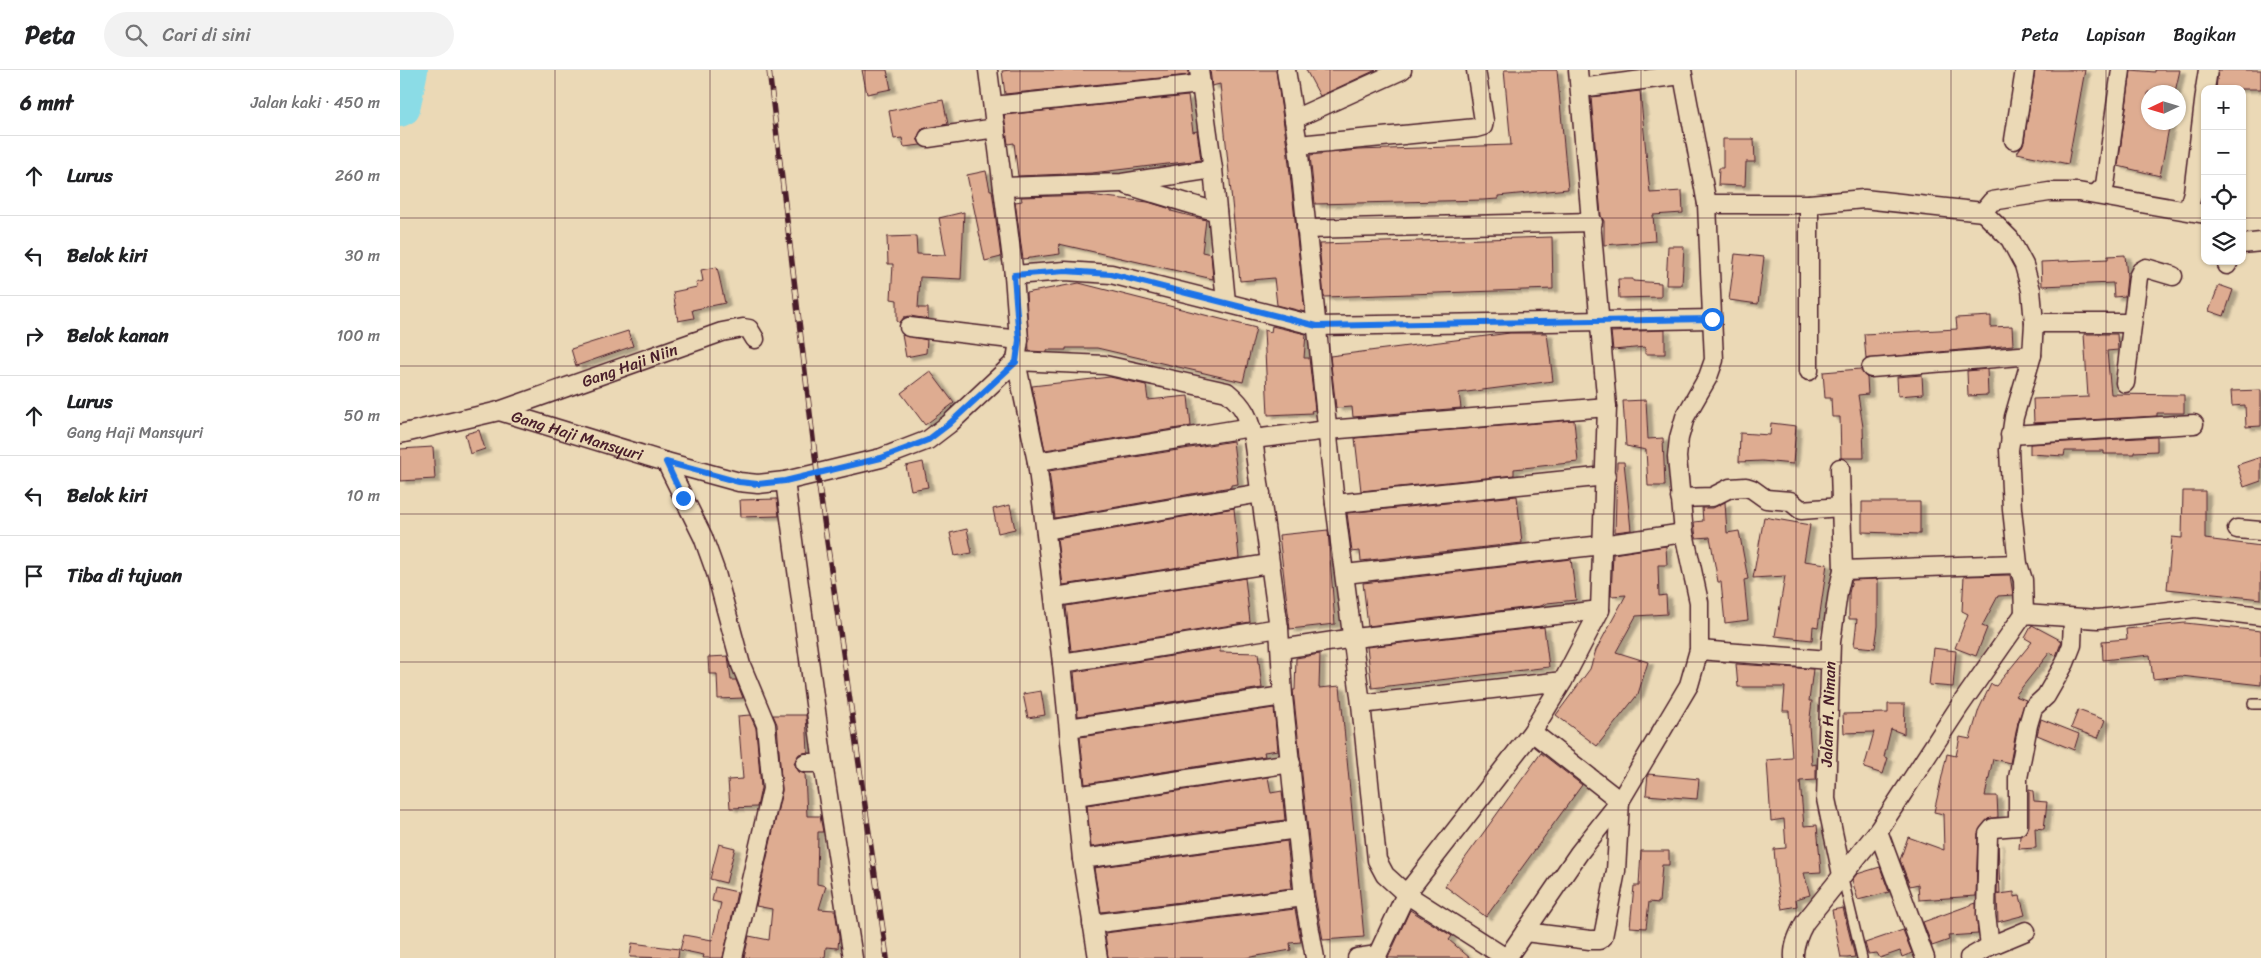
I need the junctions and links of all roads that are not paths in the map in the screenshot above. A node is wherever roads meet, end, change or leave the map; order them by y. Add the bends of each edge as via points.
1 (988, 70) edge
2 (1286, 70) edge
3 (1402, 70) edge
4 (1476, 70) edge
5 (1578, 70) edge
6 (2025, 70) edge
7 (2121, 70) edge
8 (2208, 70) edge
9 (1682, 72) edge
10 (1200, 77) edge
11 (2206, 85) edge
12 (1580, 88) junction
13 (993, 106) junction
14 (1294, 119) junction
15 (2201, 127) edge
16 (996, 128) junction
17 (928, 138) dead end
18 (2014, 140) dead end
19 (1298, 144) junction
20 (1213, 169) junction
21 (1122, 183) junction
22 (1003, 187) junction
23 (2096, 194) junction
24 (1707, 204) junction
25 (1809, 204) junction
26 (1217, 212) junction
27 (1983, 212) junction
28 (2196, 212) edge
29 (1593, 222) junction
30 (1306, 229) junction
31 (2261, 242) edge
32 (2246, 244) edge
33 (1014, 275) junction
34 (2173, 276) dead end
35 (1226, 302) junction
36 (1712, 319) junction
37 (1599, 320) junction
38 (2034, 323) junction
39 (2132, 323) junction
40 (1317, 326) junction
41 (909, 327) dead end
42 (755, 339) dead end
43 (1019, 340) junction
44 (2032, 355) junction
45 (1016, 362) junction
46 (1871, 368) dead end
47 (1809, 372) dead end
48 (2125, 383) dead end
49 (1607, 407) junction
50 (499, 411) junction
51 (2194, 424) dead end
52 (1328, 430) junction
53 (1252, 433) junction
54 (400, 434) edge
55 (2010, 435) junction
56 (666, 462) junction
57 (1037, 462) junction
58 (1840, 468) dead end
59 (1606, 476) junction
60 (785, 481) junction
61 (1261, 493) junction
62 (1680, 498) junction
63 (1335, 504) junction
64 (1841, 507) junction
65 (2237, 529) dead end
66 (1046, 530) junction
67 (2261, 531) edge
68 (1684, 534) junction
69 (1602, 545) junction
70 (1269, 564) junction
71 (2018, 564) junction
72 (1844, 570) junction
73 (1345, 574) junction
74 (1055, 597) junction
75 (1600, 610) junction
76 (2024, 614) junction
77 (2261, 616) edge
78 (2073, 619) junction
79 (1279, 628) junction
80 (1354, 638) junction
81 (1281, 649) junction
82 (1699, 650) junction
83 (1830, 660) junction
84 (1062, 663) junction
85 (1563, 681) junction
86 (1284, 696) junction
87 (1361, 704) junction
88 (1068, 728) junction
89 (1532, 732) junction
90 (823, 763) junction
91 (1290, 763) junction
92 (805, 764) dead end
93 (1076, 796) junction
94 (1620, 801) junction
95 (1297, 829) junction
96 (1878, 831) junction
97 (1082, 858) junction
98 (1842, 875) junction
99 (1406, 894) junction
100 (1304, 897) junction
101 (1092, 924) junction
102 (2026, 931) dead end
103 (1525, 932) junction
104 (1990, 946) junction
105 (1377, 956) edge
106 (733, 958) edge
107 (853, 958) edge
108 (1098, 958) edge
109 (1315, 958) edge
110 (1357, 958) edge
111 (1506, 958) edge
112 (1794, 958) edge
113 (1862, 958) edge
114 (1925, 958) edge
115 (1969, 958) edge

1 - 13 street
2 - 14 street
3 - 14 street
4 - 19 street via 1483,126
5 - 12 street
6 - 18 street
7 - 23 street via 2105,185
8 - 11 street
9 - 12 street
9 - 24 street
10 - 13 street
10 - 20 street
12 - 29 street
13 - 16 street
14 - 19 street
15 - 28 street via 2193,192
16 - 17 street
16 - 22 street
19 - 30 street
20 - 21 street
20 - 26 street
21 - 22 street
21 - 26 street
22 - 33 street
23 - 27 street via 2050,192 1992,202
23 - 28 street
24 - 25 street
24 - 36 street
25 - 27 street via 1864,199
25 - 47 street
26 - 35 street
27 - 38 street via 2010,239 2024,265 2031,290
29 - 30 street
29 - 37 street
30 - 40 street
31 - 32 street
33 - 35 street via 1065,271 1111,274
33 - 43 street
34 - 39 street via 2146,268 2141,270
35 - 40 street
36 - 37 street
36 - 62 street via 1714,360 1685,417 1679,438 1677,476
37 - 40 street
37 - 49 street
38 - 39 street
38 - 44 street
39 - 48 street
40 - 52 street
41 - 43 street
42 - 50 street, Gang Haji Niin via 749,329 722,332
43 - 45 street
44 - 46 street
44 - 55 street
45 - 53 street via 1105,365 1227,392 1241,404
45 - 57 street
45 - 60 street, Gang Haji Mansyuri via 928,440 881,458
49 - 52 street
49 - 59 street
50 - 54 street, Gang Haji Mansyuri
50 - 56 street, Gang Haji Mansyuri
51 - 55 street
52 - 53 street
52 - 63 street
53 - 57 street
53 - 61 street
55 - 71 street via 2012,509
56 - 60 street, Gang Haji Mansyuri via 739,482
56 - 106 street via 703,537 741,664 766,725 772,789
57 - 66 street
58 - 64 street, Jalan H. Niman
59 - 63 street
59 - 69 street
60 - 90 street
61 - 66 street
61 - 70 street
62 - 64 street via 1712,497 1730,488 1746,487 1766,499 1790,501 1801,510
62 - 68 street
63 - 73 street
64 - 72 street, Jalan H. Niman
65 - 67 street
66 - 74 street
68 - 69 street
68 - 82 street via 1699,602
69 - 73 street
69 - 75 street
70 - 74 street
70 - 79 street
71 - 72 street
71 - 76 street via 2023,580
72 - 83 street, Jalan H. Niman via 1834,614
73 - 80 street
74 - 84 street
75 - 80 street
75 - 85 street
76 - 78 street
76 - 96 street
77 - 78 street via 2195,608
78 - 104 street via 2072,645 2065,663 2052,686 2033,708 2028,725 2018,778 2018,826 1993,828 1988,834 1986,914
79 - 81 street
79 - 84 street
80 - 81 street
80 - 87 street
81 - 86 street
82 - 83 street
82 - 94 street via 1689,685
83 - 98 street, Jalan H. Niman via 1826,799
84 - 88 street
85 - 87 street
85 - 89 street
86 - 88 street
86 - 91 street
87 - 99 street via 1377,860 1385,875
88 - 93 street
89 - 94 street
89 - 99 street
90 - 92 street
90 - 107 street
91 - 93 street
91 - 95 street
93 - 97 street
94 - 103 street via 1579,853
94 - 103 street via 1616,871 1603,938 1590,940
95 - 97 street
95 - 100 street
96 - 98 street
96 - 114 street
97 - 101 street
98 - 112 street via 1805,922
98 - 113 lane, Jalan H. Niman
99 - 105 street
99 - 111 street
100 - 101 street
100 - 109 street
101 - 108 street
102 - 104 street
103 - 111 street
104 - 115 street
105 - 110 street

